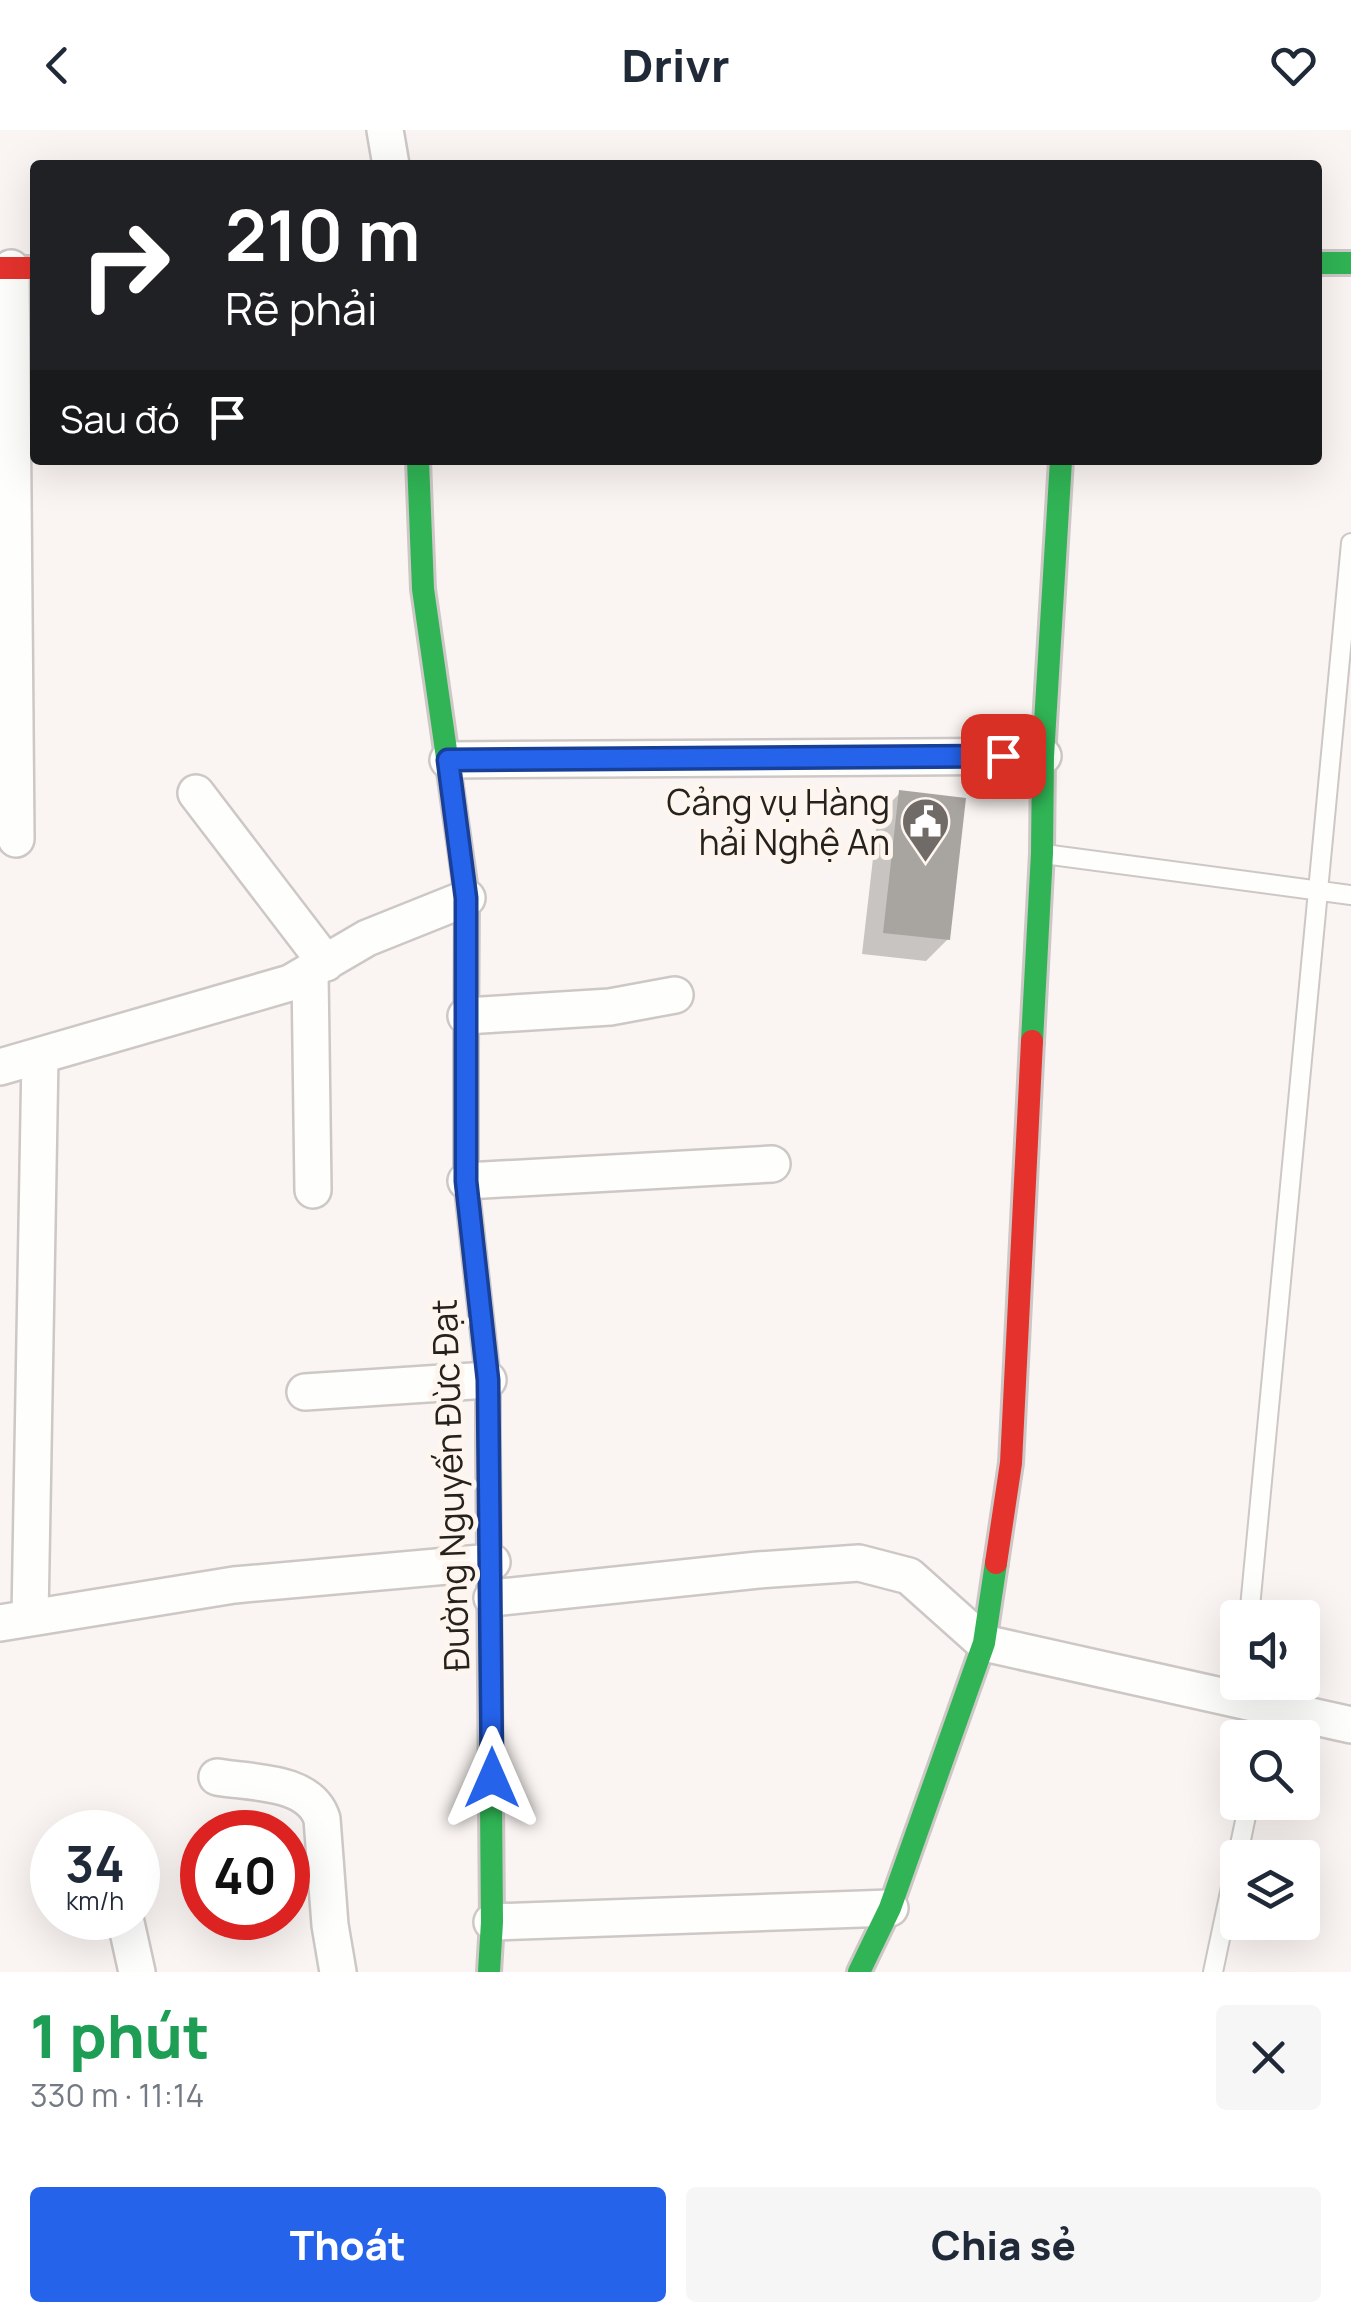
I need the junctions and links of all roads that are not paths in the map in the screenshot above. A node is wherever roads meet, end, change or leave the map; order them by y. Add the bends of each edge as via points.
1 (385, 130) edge
2 (390, 160) edge
3 (1351, 263) edge
4 (1322, 264) edge
5 (15, 268) edge
6 (418, 465) edge
7 (1061, 465) edge
8 (1351, 544) edge
9 (1043, 756) junction
10 (448, 760) junction
11 (196, 793) dead end
12 (16, 839) dead end
13 (1042, 854) junction
14 (1319, 891) junction
15 (1351, 894) edge
16 (466, 898) junction
17 (318, 968) junction
18 (675, 995) dead end
19 (466, 1016) junction
20 (40, 1057) junction
21 (0, 1068) edge
22 (772, 1164) dead end
23 (466, 1181) junction
24 (313, 1190) dead end
25 (488, 1380) junction
26 (305, 1392) dead end
27 (492, 1562) junction
28 (492, 1598) junction
29 (1251, 1600) edge
30 (15, 1620) edge
31 (984, 1643) junction
32 (1254, 1708) edge
33 (1351, 1726) edge
34 (216, 1777) dead end
35 (1245, 1820) edge
36 (890, 1908) junction
37 (492, 1922) junction
38 (130, 1940) edge
39 (137, 1972) edge
40 (338, 1972) edge
41 (489, 1972) edge
42 (859, 1972) edge
43 (1212, 1972) edge

1 - 2 street
3 - 4 street
5 - 12 street
6 - 10 street, Đường Nguyến Đừc Đạt via 424,588
7 - 9 street
8 - 14 lane
9 - 10 street
9 - 13 street
10 - 16 street, Đường Nguyến Đừc Đạt
11 - 17 street
13 - 14 lane
13 - 31 street via 1011,1463
14 - 15 lane
14 - 29 lane
16 - 17 street via 367,938
16 - 19 street, Đường Nguyến Đừc Đạt
17 - 20 street via 290,984
17 - 24 street
18 - 19 street via 610,1008
19 - 23 street, Đường Nguyến Đừc Đạt
20 - 21 street
20 - 30 street
22 - 23 street
23 - 25 street, Đường Nguyến Đừc Đạt
25 - 26 street
25 - 27 street, Đường Nguyến Đừc Đạt
27 - 28 street, Đường Nguyến Đừc Đạt
27 - 30 street via 234,1585
28 - 31 street via 859,1563 909,1576
28 - 37 street, Đường Nguyến Đừc Đạt
31 - 32 street
31 - 36 street
32 - 33 street
34 - 40 street via 292,1790 315,1804
35 - 43 lane
36 - 37 street
36 - 42 street
37 - 41 street, Đường Nguyến Đừc Đạt
38 - 39 street

